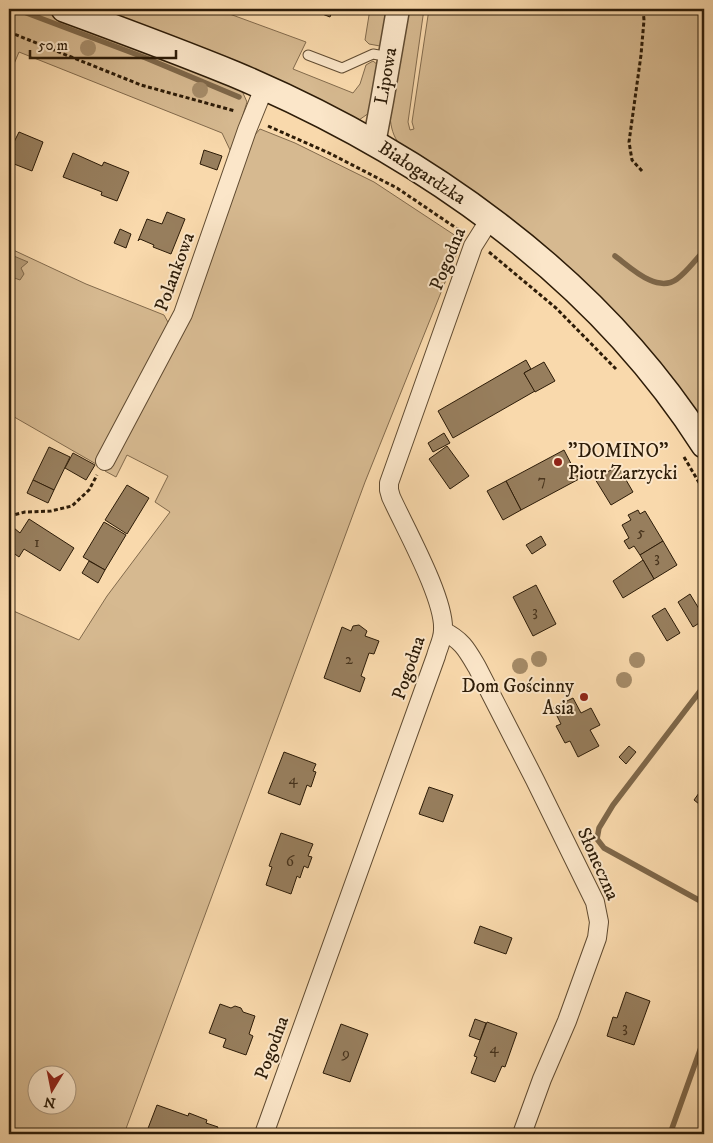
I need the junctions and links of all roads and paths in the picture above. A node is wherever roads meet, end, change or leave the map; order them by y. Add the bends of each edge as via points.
1 (64, 9) edge
2 (398, 9) edge
3 (643, 9) edge
4 (9, 32) edge
5 (308, 55) dead end
6 (390, 56) junction
7 (264, 88) junction
8 (251, 118) junction
9 (372, 142) junction
10 (642, 171) dead end
11 (490, 219) junction
12 (475, 240) junction
13 (621, 374) dead end
14 (693, 450) edge
15 (105, 461) joint
16 (704, 491) edge
17 (9, 516) edge
18 (443, 631) junction
19 (264, 1134) edge
20 (522, 1134) edge

1 - 7 main road, Białogardzka
2 - 6 street, Lipowa
3 - 10 path via 641,54 629,142 632,160
4 - 8 path via 141,85 230,109
5 - 6 lane via 342,68 373,54
6 - 9 street, Lipowa
7 - 8 street, Polankowa
7 - 9 main road, Białogardzka
8 - 12 path via 397,188
8 - 15 street, Polankowa via 184,314
9 - 11 main road, Białogardzka via 431,177
11 - 12 street, Pogodna
11 - 14 main road, Białogardzka via 559,277 630,348 661,385
12 - 13 path via 556,308
12 - 18 street, Pogodna via 389,483 389,490 442,612
14 - 16 path
15 - 17 path via 89,490 72,506
18 - 19 street, Pogodna
18 - 20 street, Słoneczna via 456,637 477,667 595,902 599,922 586,972

